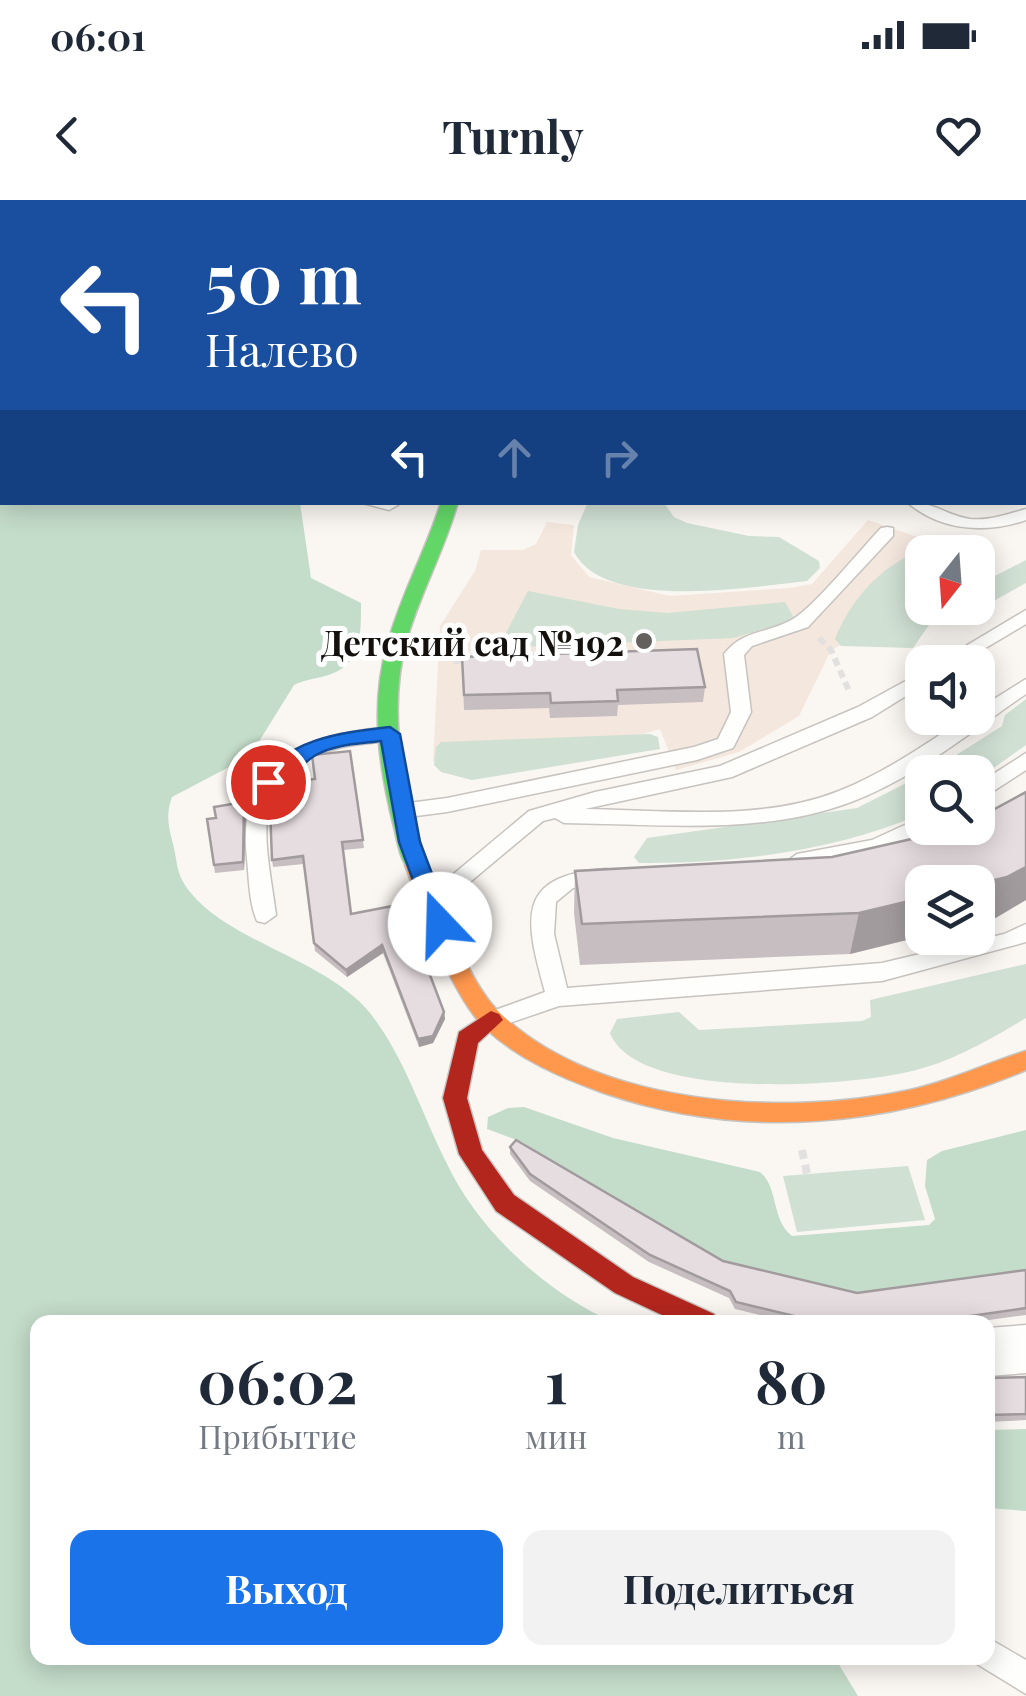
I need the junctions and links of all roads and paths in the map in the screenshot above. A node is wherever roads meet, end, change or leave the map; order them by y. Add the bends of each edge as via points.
1 (384, 505) edge
2 (449, 505) edge
3 (920, 505) edge
4 (389, 506) dead end
5 (1026, 514) edge
6 (887, 532) dead end
7 (1026, 616) edge
8 (801, 623) junction
9 (977, 645) edge
10 (472, 661) edge
11 (453, 662) dead end
12 (1026, 685) edge
13 (905, 688) edge
14 (865, 712) junction
15 (390, 734) junction
16 (1026, 760) edge
17 (995, 782) edge
18 (401, 811) junction
19 (536, 816) junction
20 (905, 832) edge
21 (770, 864) edge
22 (638, 875) edge
23 (431, 902) junction
24 (265, 915) dead end
25 (1026, 932) edge
26 (558, 997) junction
27 (491, 1020) junction
28 (1026, 1060) edge
29 (689, 1315) edge
30 (1026, 1349) edge
31 (995, 1351) edge
32 (995, 1658) edge
33 (1026, 1678) edge

1 - 4 lane
2 - 15 street via 391,666
3 - 5 lane via 973,526
6 - 8 lane
7 - 9 lane
8 - 14 path via 831,650
8 - 18 lane via 744,642 734,654 741,712 726,742
10 - 11 path
12 - 19 lane via 914,759 840,798 752,816
13 - 14 lane
14 - 19 lane via 726,772
15 - 18 street
15 - 24 lane via 330,740 268,782 256,810
16 - 17 lane
18 - 23 street
19 - 23 lane
20 - 21 lane via 877,846
22 - 26 lane via 564,882 545,901 542,917
23 - 27 street
25 - 26 lane via 882,972
26 - 27 lane
27 - 28 street via 552,1062 604,1086 703,1107 880,1106 948,1094
27 - 29 street via 467,1038 455,1098 471,1154 505,1203 624,1285
30 - 31 street
32 - 33 lane

